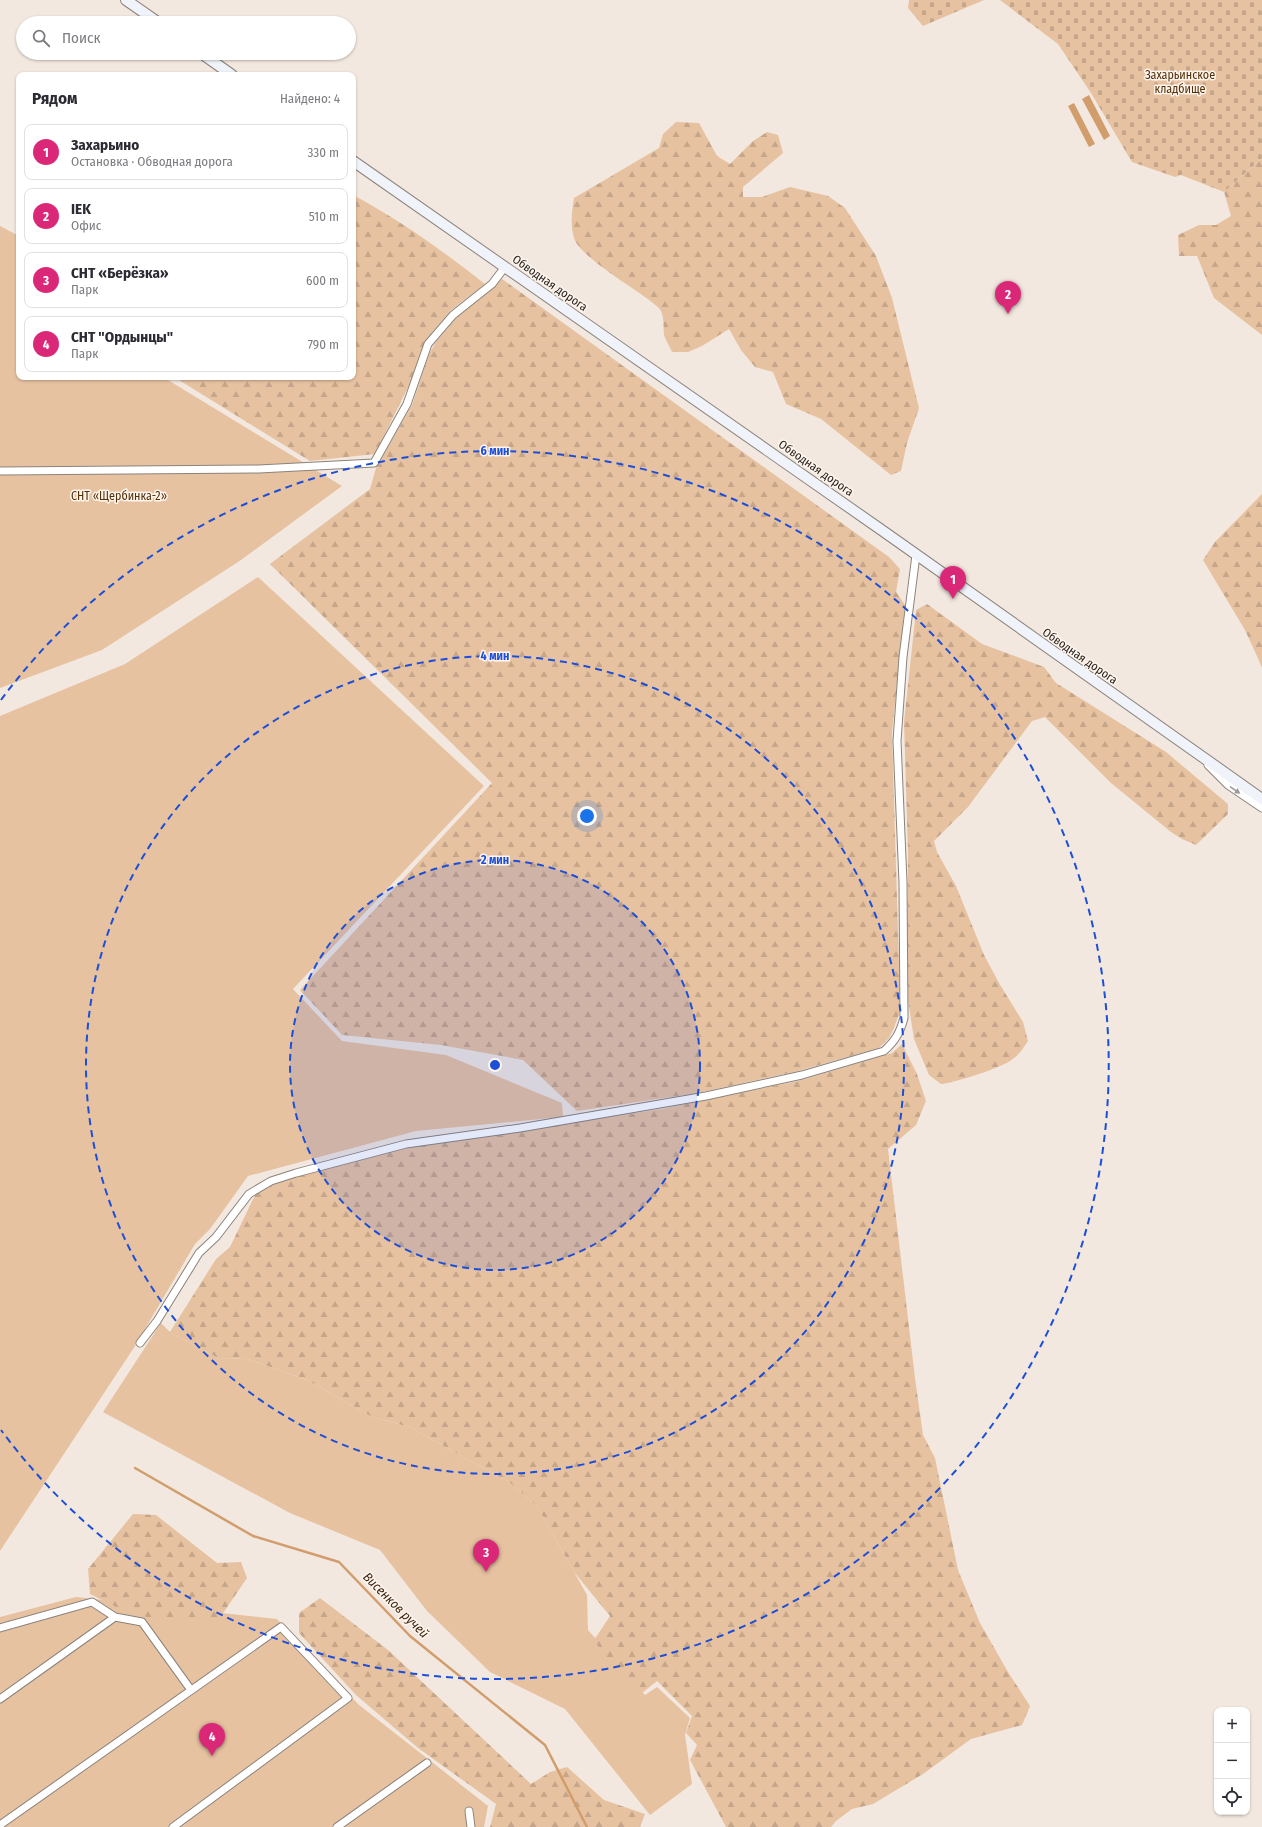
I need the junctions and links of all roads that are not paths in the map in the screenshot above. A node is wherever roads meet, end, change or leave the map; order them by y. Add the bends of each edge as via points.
1 (126, 0) edge
2 (149, 16) edge
3 (211, 60) edge
4 (228, 72) edge
5 (356, 163) edge
6 (505, 267) junction
7 (0, 470) edge
8 (916, 555) junction
9 (1196, 754) junction
10 (1262, 800) edge
11 (1262, 808) edge
12 (140, 1343) dead end
13 (115, 1617) junction
14 (0, 1628) edge
15 (191, 1690) junction
16 (0, 1699) edge
17 (427, 1763) dead end
18 (469, 1811) dead end
19 (0, 1826) edge
20 (173, 1827) edge
21 (337, 1827) edge
22 (471, 1827) edge

1 - 2 main road
3 - 4 main road
5 - 6 main road, Обводная дорога
6 - 7 street via 492,284 453,315 428,344 407,404 374,463 259,469
6 - 8 main road, Обводная дорога
8 - 9 main road, Обводная дорога
8 - 12 street via 903,657 897,741 903,882 904,1018 894,1042 884,1051 802,1075 615,1112 406,1144 271,1181 249,1194 216,1237 199,1253 157,1322
9 - 10 main road, Обводная дорога
9 -> 11 street via 1228,785
13 - 14 street via 92,1602
13 - 15 street via 142,1622
13 - 16 street
15 - 19 street
15 - 20 street via 281,1627 348,1698
17 - 21 street
18 - 22 street

